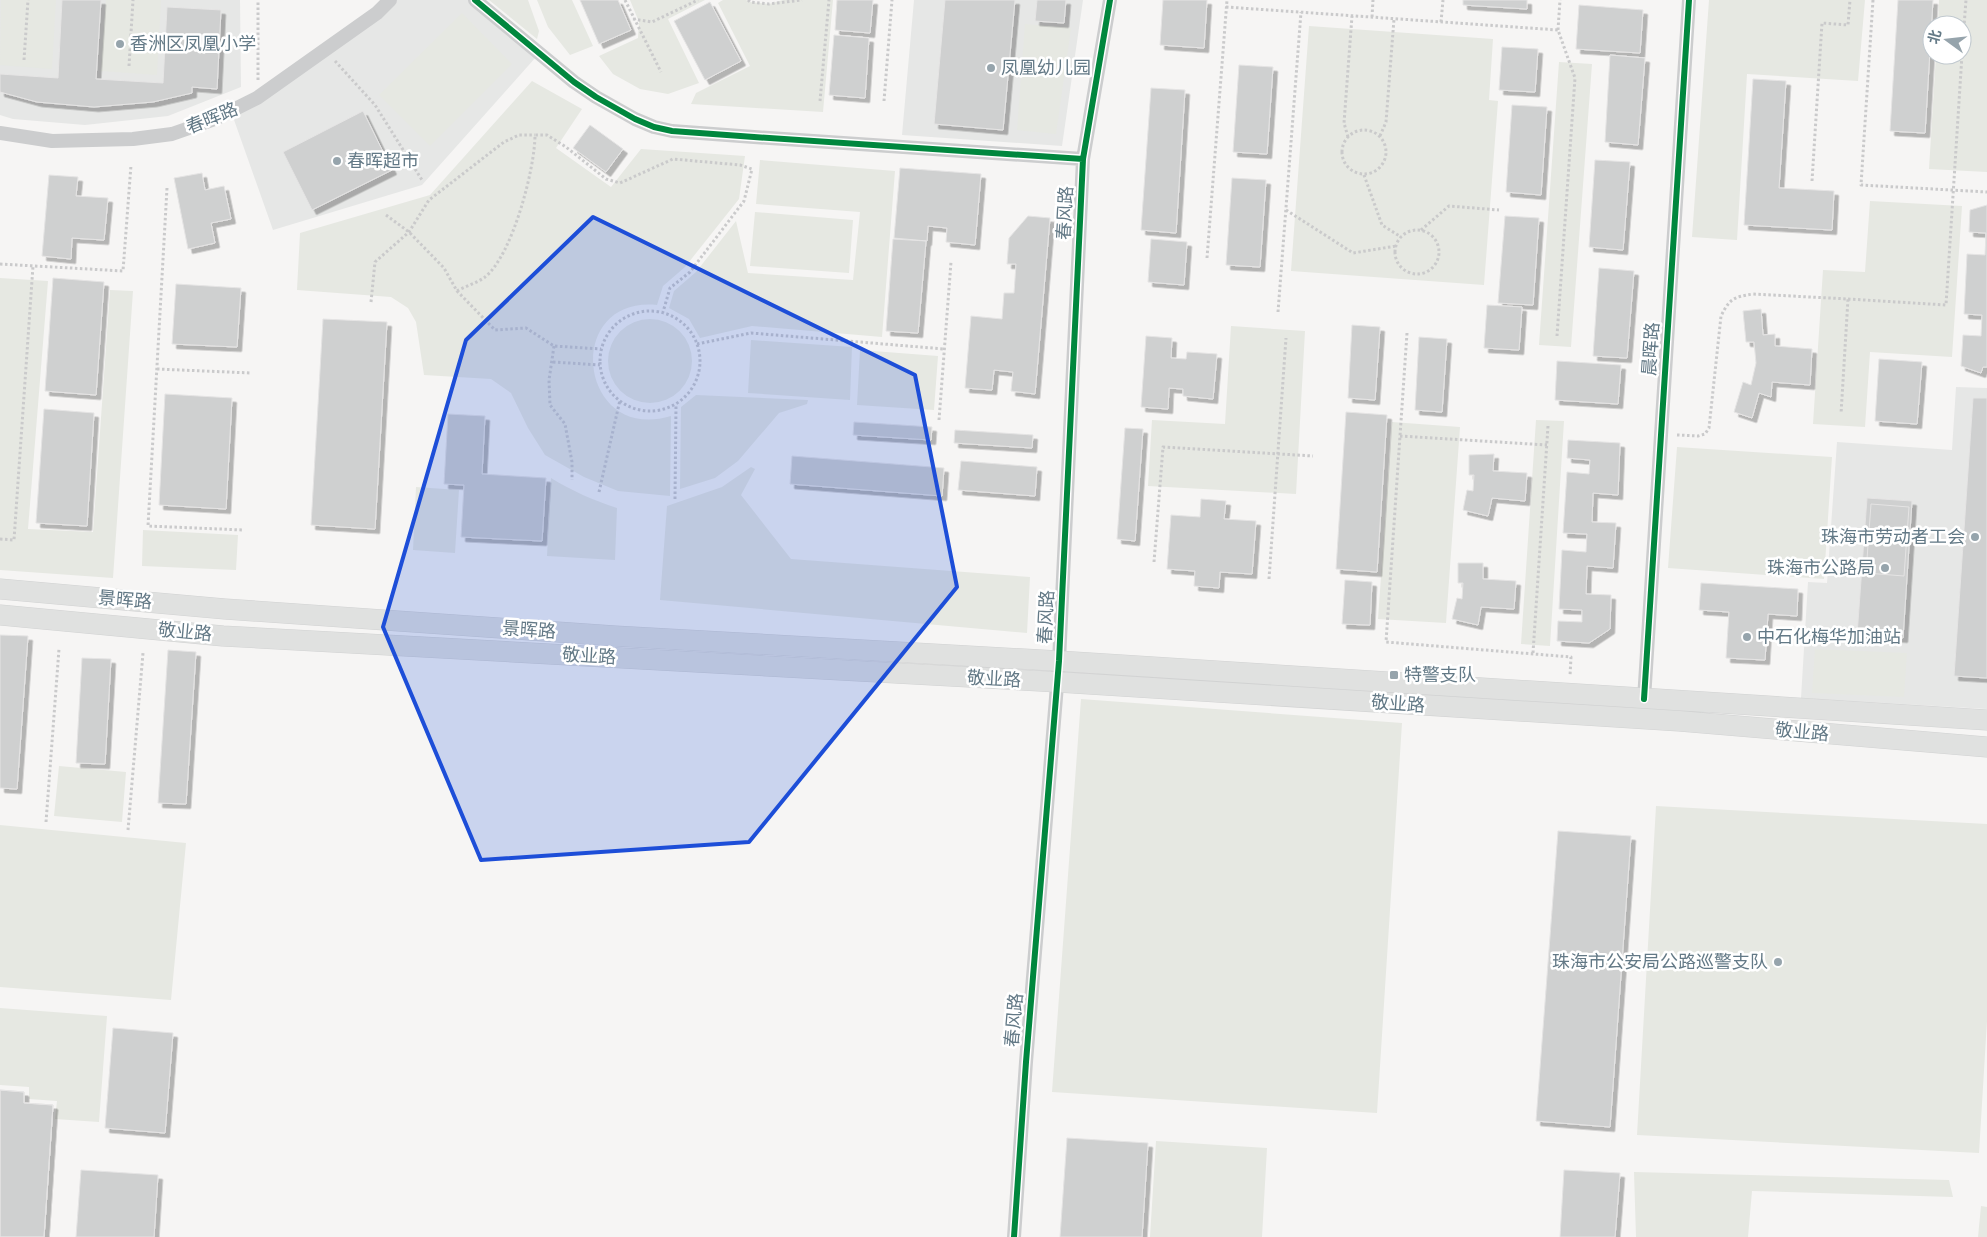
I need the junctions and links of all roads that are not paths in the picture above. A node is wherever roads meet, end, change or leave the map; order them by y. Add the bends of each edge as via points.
1 (390, 0) edge
2 (475, 0) edge
3 (1110, 0) edge
4 (1689, 0) edge
5 (0, 133) edge
6 (1083, 159) junction
7 (0, 589) edge
8 (0, 615) edge
9 (1059, 661) junction
10 (1057, 682) junction
11 (1644, 699) junction
12 (1987, 720) edge
13 (1987, 748) edge
14 (1014, 1237) edge

1 - 5 street, 春晖路 via 377,13 257,98 215,119 172,134 52,141
2 - 6 street via 596,98 654,127 754,137
3 - 6 street, 春风路
4 - 11 street, 晨晖路
6 - 9 street, 春风路
7 - 9 main road, 景晖路 via 235,610 615,636
8 - 10 main road, 敬业路 via 223,636
9 - 10 street, 春风路
9 - 11 main road, 敬业路
10 - 13 main road, 敬业路 via 1679,722
10 - 14 street, 春风路
11 - 12 main road, 敬业路

